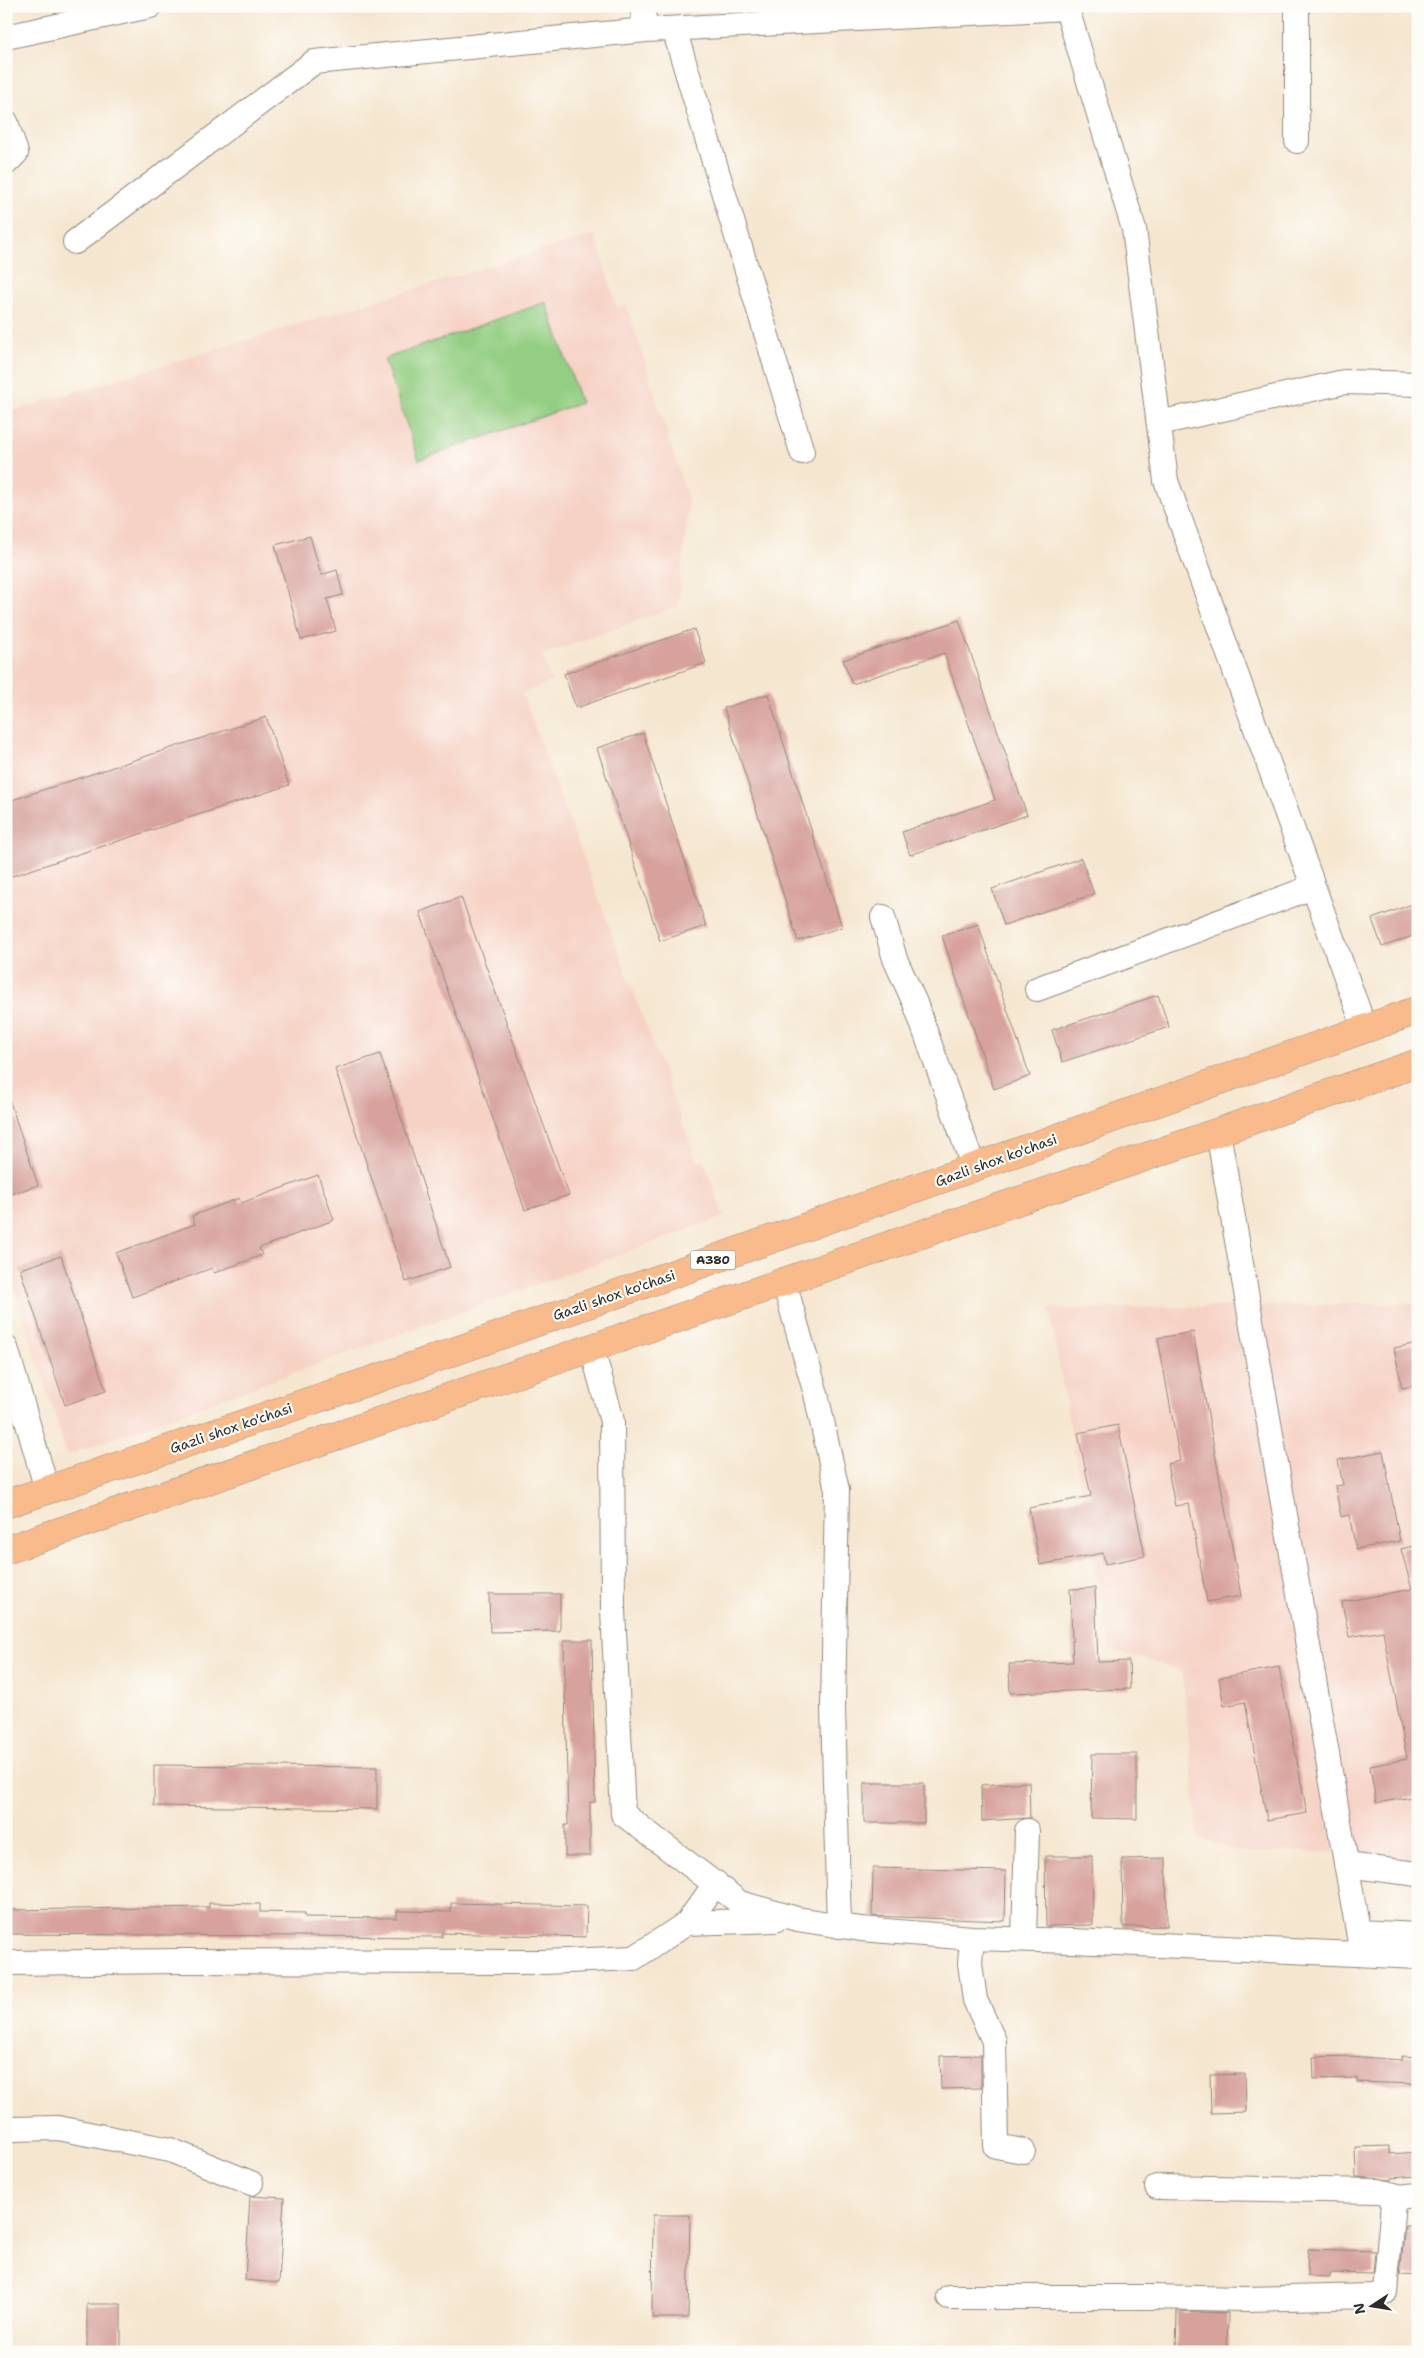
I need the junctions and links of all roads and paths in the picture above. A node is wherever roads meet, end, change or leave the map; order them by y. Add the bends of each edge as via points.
1 (150, 6) edge
2 (642, 6) edge
3 (1297, 6) edge
4 (1066, 7) edge
5 (674, 29) junction
6 (646, 30) junction
7 (6, 37) edge
8 (6, 122) edge
9 (1297, 141) dead end
10 (6, 163) edge
11 (75, 242) dead end
12 (1418, 384) edge
13 (1159, 423) junction
14 (802, 452) dead end
15 (1313, 887) junction
16 (883, 917) dead end
17 (1037, 989) dead end
18 (1418, 1010) edge
19 (1365, 1029) junction
20 (1418, 1063) edge
21 (1218, 1132) junction
22 (974, 1168) junction
23 (784, 1282) junction
24 (6, 1348) edge
25 (592, 1349) junction
26 (47, 1490) junction
27 (6, 1504) edge
28 (6, 1550) edge
29 (1026, 1831) dead end
30 (1346, 1865) junction
31 (1418, 1874) edge
32 (716, 1883) junction
33 (797, 1919) junction
34 (688, 1923) junction
35 (839, 1926) junction
36 (1418, 1935) edge
37 (972, 1938) junction
38 (1024, 1939) junction
39 (1360, 1943) junction
40 (1418, 1957) edge
41 (6, 1963) edge
42 (6, 2132) edge
43 (1023, 2151) dead end
44 (251, 2183) dead end
45 (1157, 2187) dead end
46 (1410, 2196) edge
47 (949, 2297) dead end

1 - 7 street
2 - 6 street
3 - 9 street
4 - 5 street
4 - 13 street via 1134,228
5 - 6 street
5 - 14 street
6 - 11 street via 314,62
8 - 10 street via 16,153
12 - 13 street via 1344,382
13 - 15 street via 1166,481
15 - 17 street
15 - 19 street
16 - 22 street via 895,959
18 - 19 highway, Gazli shox ko'chasi / A380
19 - 22 highway, Gazli shox ko'chasi / A380
20 - 21 highway
21 - 23 highway
21 - 30 street
22 - 26 highway, Gazli shox ko'chasi / A380 via 421,1363
23 - 25 highway
23 - 35 street via 816,1394 837,1490 833,1708
24 - 26 street
25 - 28 highway
25 - 32 street via 612,1421 613,1610 623,1814
26 - 27 highway, Gazli shox ko'chasi / A380
29 - 38 street
30 - 31 street
30 - 39 street
32 - 33 street via 740,1903
32 - 34 street
33 - 34 street
33 - 35 street
34 - 41 street via 634,1958 544,1962
35 - 37 street
36 - 39 street
37 - 38 street
37 - 43 street via 970,1963 975,2000 994,2041 996,2146
38 - 39 street
39 - 40 street
42 - 44 street via 11,2129 58,2128 170,2150
45 - 46 street via 1379,2191
46 - 47 street via 1393,2203 1384,2292 1374,2296 1245,2300

